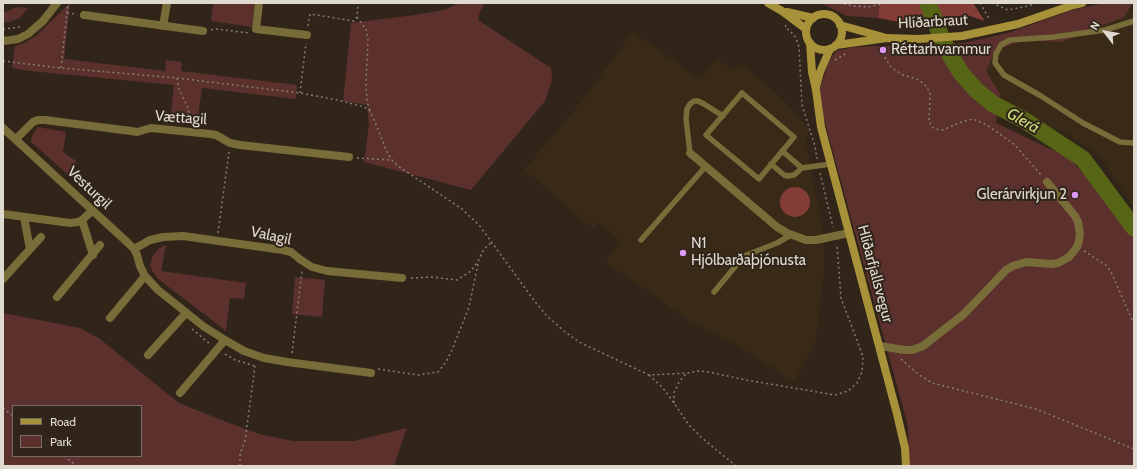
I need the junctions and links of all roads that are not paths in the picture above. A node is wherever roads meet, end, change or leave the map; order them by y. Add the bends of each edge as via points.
1 (57, 3) edge
2 (167, 3) edge
3 (260, 3) edge
4 (768, 3) edge
5 (1082, 3) edge
6 (1074, 4) edge
7 (782, 11) junction
8 (84, 15) dead end
9 (813, 18) junction
10 (1134, 21) edge
11 (840, 25) junction
12 (163, 26) junction
13 (806, 29) junction
14 (203, 31) dead end
15 (306, 35) road end
16 (887, 38) junction
17 (3, 41) edge
18 (810, 44) junction
19 (833, 47) junction
20 (816, 90) junction
21 (723, 116) junction
22 (3, 128) edge
23 (16, 140) junction
24 (1134, 143) edge
25 (782, 151) junction
26 (690, 153) joint
27 (349, 157) road end
28 (771, 164) junction
29 (831, 164) junction
30 (706, 166) junction
31 (802, 168) junction
32 (1047, 182) road end
33 (93, 210) junction
34 (3, 214) edge
35 (24, 217) junction
36 (82, 220) junction
37 (849, 233) junction
38 (791, 235) junction
39 (41, 237) dead end
40 (641, 240) dead end
41 (100, 246) dead end
42 (30, 249) junction
43 (134, 249) junction
44 (93, 255) junction
45 (145, 276) junction
46 (402, 278) road end
47 (3, 279) edge
48 (714, 292) dead end
49 (57, 297) dead end
50 (183, 316) junction
51 (110, 318) dead end
52 (224, 340) junction
53 (883, 346) junction
54 (148, 356) dead end
55 (371, 373) road end
56 (180, 393) dead end
57 (906, 466) edge

1 - 17 street via 28,34
2 - 12 street
3 - 15 street via 256,29
4 - 7 main road, Hlíðarbraut
5 - 6 main road, Hlíðarbraut
6 - 16 main road, Hlíðarbraut via 1018,24 962,36
7 - 9 main road, Hlíðarbraut
7 - 13 main road, Hlíðarbraut
8 - 12 street
9 - 11 main road, Hlíðarbraut via 822,14 828,15
9 - 13 main road
10 - 24 lane via 1105,30 1054,38 1010,40 1001,45 995,63 1004,75 1083,123 1120,142
11 - 16 main road, Hlíðarbraut
11 - 19 main road via 841,36
12 - 14 street
13 - 18 main road
16 - 19 main road, Hlíðarbraut
18 - 19 main road, Hlíðarbraut via 824,50
18 - 20 main road, Hlíðarfjallsvegur
19 - 20 main road, Hlíðarfjallsvegur via 823,63
20 - 29 main road, Hlíðarfjallsvegur via 821,127
21 - 25 lane via 742,93 794,136
21 - 26 lane via 698,101 690,104 686,119
21 - 28 lane via 706,135 758,179
22 - 23 street, Vesturgil
23 - 27 street, Vættagil via 33,122 45,120 130,132 151,128 187,131 216,135 240,145
23 - 33 street, Vesturgil
25 - 28 lane
25 - 31 lane
26 - 30 street
28 - 31 lane via 788,176 794,175
29 - 31 lane
29 - 37 main road, Hlíðarfjallsvegur
30 - 38 street via 777,227
30 - 40 lane
32 - 53 street via 1078,222 1080,234 1077,247 1069,257 1058,263 1026,262 1006,270 964,314 923,346 912,350
33 - 36 street
33 - 43 street, Vesturgil
34 - 35 street
35 - 36 street via 70,223
35 - 42 street
36 - 44 street
37 - 38 street via 816,240
37 - 53 main road, Hlíðarfjallsvegur
38 - 48 lane via 744,256
39 - 42 street
41 - 44 street
42 - 47 street
43 - 45 street, Vesturgil
43 - 46 street, Valagil via 150,240 183,236 292,252 312,267 327,271
44 - 49 street
45 - 50 street, Vesturgil
45 - 51 street
50 - 52 street, Vesturgil
50 - 54 street
52 - 55 street, Vesturgil via 264,358
52 - 56 street
53 - 57 main road, Hlíðarfjallsvegur via 887,381 905,448

